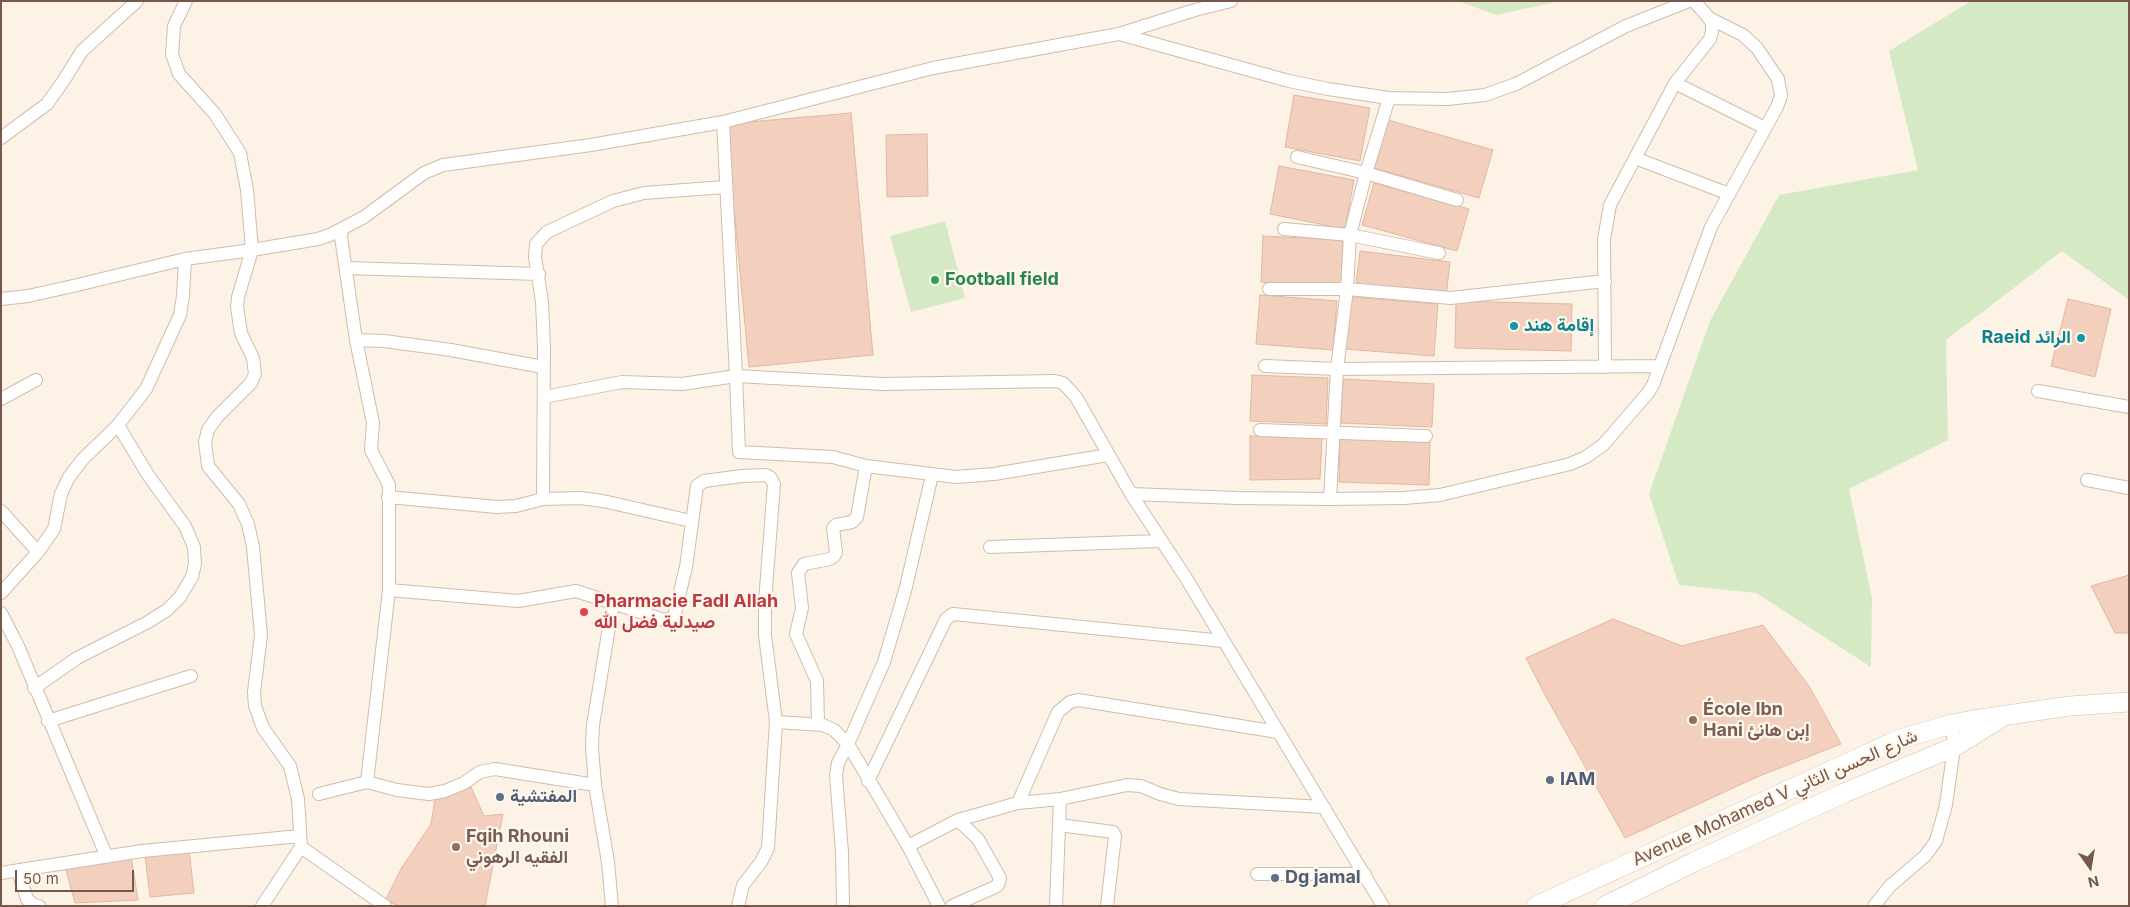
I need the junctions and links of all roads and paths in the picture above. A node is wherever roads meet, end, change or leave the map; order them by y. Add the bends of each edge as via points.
1 (137, 1) edge
2 (186, 1) edge
3 (1231, 1) edge
4 (1689, 1) edge
5 (1694, 1) edge
6 (1709, 18) junction
7 (1119, 34) junction
8 (1676, 83) junction
9 (1389, 98) junction
10 (723, 122) junction
11 (1765, 128) junction
12 (1, 138) edge
13 (1297, 157) dead end
14 (1635, 158) junction
15 (1366, 173) junction
16 (725, 187) junction
17 (1729, 194) junction
18 (1456, 200) dead end
19 (342, 229) junction
20 (1284, 229) dead end
21 (1350, 235) junction
22 (252, 250) junction
23 (1438, 253) dead end
24 (185, 258) junction
25 (346, 268) junction
26 (539, 274) junction
27 (1605, 281) junction
28 (1269, 289) dead end
29 (1346, 290) junction
30 (1, 299) edge
31 (356, 340) junction
32 (1265, 366) dead end
33 (1659, 366) junction
34 (543, 367) junction
35 (1605, 367) junction
36 (1337, 369) junction
37 (736, 376) junction
38 (36, 380) dead end
39 (2038, 392) dead end
40 (544, 397) junction
41 (1, 399) edge
42 (2129, 406) edge
43 (118, 425) junction
44 (1260, 430) dead end
45 (1334, 432) junction
46 (1426, 436) dead end
47 (1108, 455) junction
48 (866, 466) junction
49 (932, 475) junction
50 (2087, 480) dead end
51 (2129, 488) edge
52 (1131, 494) junction
53 (388, 497) junction
54 (542, 499) junction
55 (1330, 499) junction
56 (1, 511) edge
57 (691, 521) junction
58 (1160, 541) junction
59 (990, 547) dead end
60 (38, 552) junction
61 (389, 590) junction
62 (1, 593) edge
63 (613, 603) junction
64 (1, 613) edge
65 (1223, 641) junction
66 (191, 676) dead end
67 (34, 688) junction
68 (2129, 702) edge
69 (2001, 718) junction
70 (48, 721) junction
71 (776, 722) junction
72 (818, 724) junction
73 (1952, 724) junction
74 (1278, 732) junction
75 (848, 744) junction
76 (1954, 747) junction
77 (868, 781) junction
78 (367, 782) junction
79 (595, 785) junction
80 (319, 794) dead end
81 (1060, 799) junction
82 (1018, 802) junction
83 (1324, 807) junction
84 (958, 820) junction
85 (1059, 825) junction
86 (300, 841) junction
87 (908, 846) junction
88 (106, 855) junction
89 (18, 871) junction
90 (1, 873) edge
91 (1256, 874) dead end
92 (1366, 874) junction
93 (39, 906) edge
94 (262, 906) edge
95 (385, 906) edge
96 (612, 906) edge
97 (738, 906) edge
98 (843, 906) edge
99 (940, 906) edge
100 (952, 906) edge
101 (1056, 906) edge
102 (1107, 906) edge
103 (1383, 906) edge
104 (1536, 906) edge
105 (1605, 906) edge
106 (1874, 906) edge

1 - 12 street via 82,51 47,104
2 - 22 street via 174,26 172,54 179,74 215,114 240,153 248,190
3 - 7 street
4 - 9 street via 1626,26 1516,84 1485,94 1447,99
5 - 6 street
6 - 8 street via 1710,39
6 - 11 street via 1750,40 1778,80 1781,96
7 - 9 street via 1288,80
7 - 10 street via 933,68
8 - 11 street
8 - 14 street
9 - 15 street
10 - 16 street
10 - 19 street via 591,145 443,165 424,174
11 - 17 street
13 - 15 street
14 - 17 street
14 - 27 street via 1610,205 1604,239
15 - 18 street
15 - 21 street
16 - 26 street via 644,193 613,201 559,226 547,232 536,244
16 - 37 street
17 - 33 street via 1711,227
19 - 22 street via 318,239
19 - 25 street
20 - 21 street
21 - 23 street
21 - 29 street
22 - 24 street
22 - 86 street via 237,307 241,333 253,358 255,374 252,384 208,430 205,454 208,466 239,504 248,524 261,635 255,706 263,728 290,766 298,799
24 - 30 street via 64,288
24 - 43 street via 180,315 146,389
25 - 26 street
25 - 31 street
26 - 34 street
27 - 29 street via 1451,298
27 - 35 street
28 - 29 street
29 - 36 street
31 - 34 street via 451,350
31 - 53 street via 373,423 371,450 389,485
32 - 36 street
33 - 35 street
33 - 55 street via 1648,393 1603,445 1586,457 1440,495
34 - 40 street
35 - 36 street
36 - 45 street
37 - 40 street via 682,384 622,382
37 - 47 street via 883,384 1055,381 1063,383 1076,396
37 - 48 street via 739,452 833,458
38 - 41 street
39 - 42 street
40 - 54 street
43 - 60 street via 69,477 61,494 54,529
43 - 67 street via 148,475 185,526 194,547 192,577 168,610 99,645
44 - 45 street
45 - 46 street
45 - 55 street
47 - 49 street via 986,475
47 - 52 street
48 - 49 street
48 - 72 street via 857,517 833,528 834,556 804,564 798,573 802,608 796,634 817,681
49 - 75 street via 890,644
50 - 51 street
52 - 55 street
52 - 58 street
53 - 54 street via 497,507
53 - 61 street
54 - 57 street via 603,501
56 - 60 street
57 - 63 street via 686,567 674,617 664,620
57 - 71 street via 700,483 766,475 774,484 765,627
58 - 59 street
58 - 65 street
60 - 62 street
61 - 63 street via 518,601 576,592
61 - 78 street
63 - 79 street via 593,725
64 - 67 street
65 - 74 street
65 - 77 street via 953,614 946,619
66 - 70 street
67 - 70 street
68 - 69 main road via 2028,711
69 - 73 main road, Avenue Mohamed V شارع الحسن الثاني
69 - 76 main road, Avenue Mohamed V شارع الحسن الثاني
70 - 88 street
71 - 72 street
71 - 97 street via 768,848 743,885
72 - 75 street via 834,730
73 - 76 street
73 - 104 main road, Avenue Mohamed V شارع الحسن الثاني via 1900,739 1854,759
74 - 82 street via 1078,700 1070,702 1058,712
74 - 83 street
75 - 77 street
75 - 98 street via 836,775
76 - 105 main road, Avenue Mohamed V شارع الحسن الثاني via 1703,858
76 - 106 street via 1946,806 1936,841
77 - 87 street
78 - 79 street via 429,794 445,791 480,772 496,769
78 - 80 street
79 - 96 street
81 - 82 street
81 - 83 street via 1134,786 1179,799
81 - 85 street
82 - 84 street
83 - 92 street
84 - 87 street
84 - 100 street via 978,838 1000,878 995,887
85 - 101 street
85 - 102 street via 1113,832
86 - 88 street
86 - 94 street
86 - 95 street
87 - 99 street
88 - 89 street
89 - 90 street
89 - 93 street via 27,899
91 - 92 street
92 - 103 street

